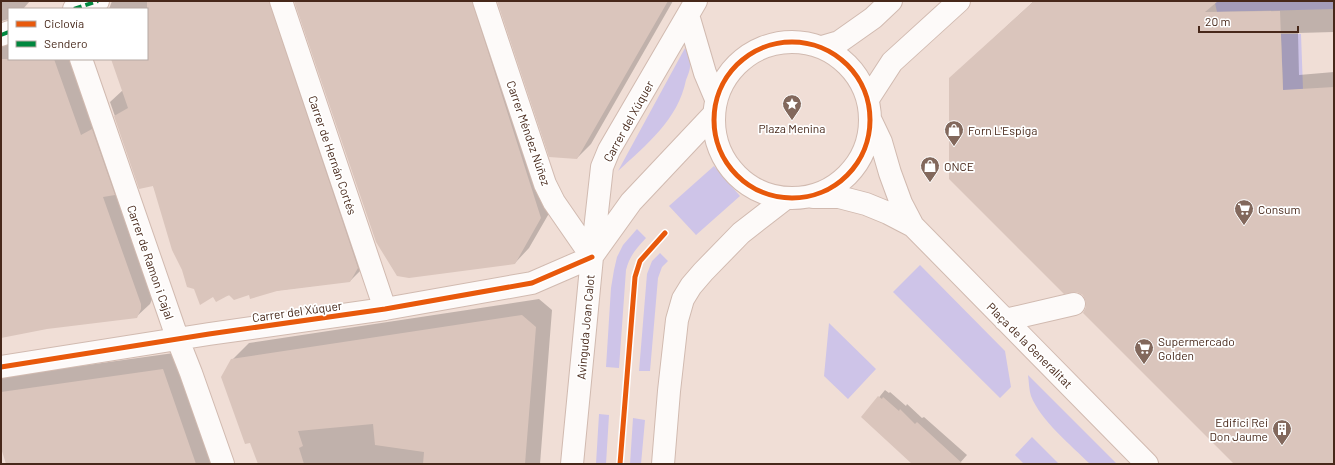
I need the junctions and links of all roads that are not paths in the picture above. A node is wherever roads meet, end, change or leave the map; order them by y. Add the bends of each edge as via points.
1 (98, 1) edge
2 (281, 1) edge
3 (484, 1) edge
4 (891, 1) edge
5 (959, 1) edge
6 (77, 8) edge
7 (692, 8) edge
8 (822, 47) junction
9 (81, 60) edge
10 (868, 98) junction
11 (715, 107) junction
12 (870, 122) junction
13 (796, 197) junction
14 (913, 226) junction
15 (592, 257) junction
16 (1074, 304) dead end
17 (385, 309) junction
18 (1005, 320) junction
19 (178, 340) junction
20 (1, 367) edge
21 (223, 464) edge
22 (572, 464) edge
23 (664, 464) edge
24 (1147, 464) edge

1 - 6 street
2 - 17 street, Carrer de Hernán Cortés
3 - 15 street, Carrer Méndez Núñez via 546,184 554,202
4 - 8 street via 873,18 839,42
5 - 10 street via 892,62
7 - 11 street, Carrer del Xúquer via 705,73
7 - 15 street, Carrer del Xúquer via 602,167
8 - 10 street, Plaça de la Generalitat via 838,56 851,68
8 - 11 street, Plaça de la Generalitat via 804,42 785,41 766,45 749,53 734,66 723,81
9 - 19 street, Carrer de Ramon i Cajal
10 - 12 street, Plaça de la Generalitat
11 - 13 street, Plaça de la Generalitat via 714,132 727,164 753,188 769,195
11 - 15 street, Avinguda Joan Calot via 631,202
12 - 13 street, Plaça de la Generalitat via 867,143 858,162 844,178 826,190
12 - 14 street, Plaça de la Generalitat via 881,142 901,203
13 - 14 street, Plaça de la Generalitat via 839,197 866,204
13 - 23 street via 741,233 703,272 683,299 677,320
14 - 18 street, Plaça de la Generalitat
15 - 17 street, Carrer del Xúquer via 532,283
15 - 22 street, Avinguda Joan Calot
16 - 18 street
17 - 19 street, Carrer del Xúquer
18 - 24 street, Plaça de la Generalitat
19 - 20 street, Carrer del Xúquer
19 - 21 street, Carrer de Ramon i Cajal

